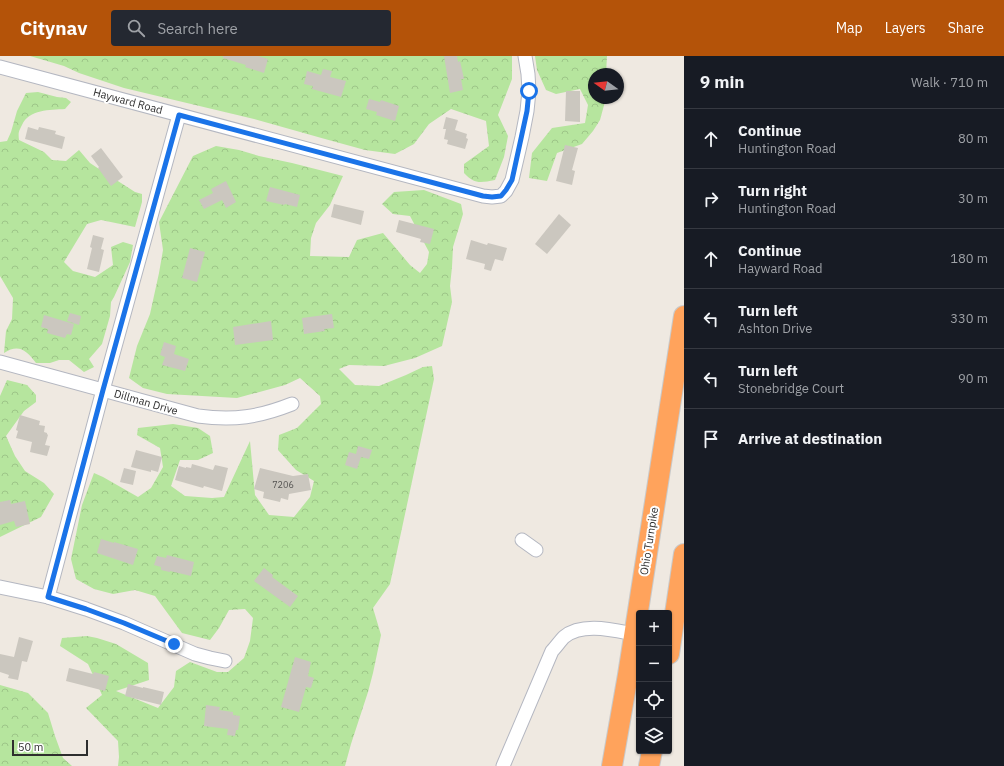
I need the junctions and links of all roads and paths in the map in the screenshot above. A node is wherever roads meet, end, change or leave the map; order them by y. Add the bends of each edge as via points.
1 (524, 56) edge
2 (0, 67) edge
3 (179, 115) junction
4 (684, 316) edge
5 (0, 362) edge
6 (103, 390) junction
7 (292, 404) dead end
8 (522, 540) dead end
9 (536, 550) dead end
10 (684, 554) edge
11 (0, 587) edge
12 (48, 597) junction
13 (634, 634) junction
14 (670, 646) edge
15 (226, 660) dead end
16 (651, 754) edge
17 (503, 766) edge
18 (612, 766) edge
19 (649, 766) edge

1 - 3 street, Hayward Road via 529,91 527,111 512,180 501,196 483,196
2 - 3 street, Hayward Road
3 - 6 street
4 - 13 highway, Ohio Turnpike
5 - 6 street, Dillman Drive
6 - 7 street, Dillman Drive via 215,419 244,418
6 - 12 street
8 - 9 street
10 - 14 highway
11 - 12 street
12 - 15 street via 124,623 195,654
13 - 17 street via 588,628 574,630 564,637 552,651
13 - 18 highway, Ohio Turnpike
16 - 19 highway

